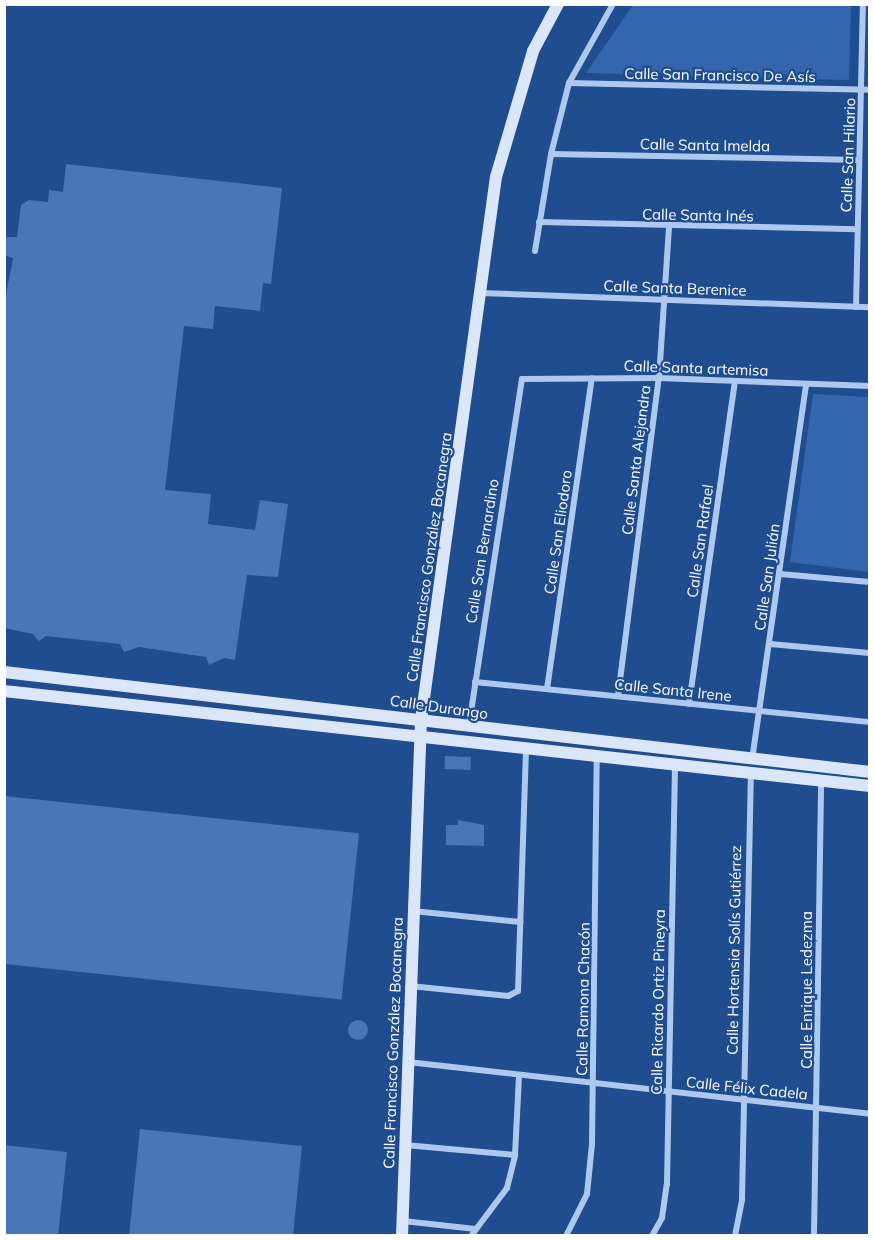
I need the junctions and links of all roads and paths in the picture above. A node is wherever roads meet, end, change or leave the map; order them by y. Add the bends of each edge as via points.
1 (558, 4) edge
2 (614, 4) edge
3 (863, 4) edge
4 (569, 83) junction
5 (862, 90) junction
6 (870, 90) edge
7 (551, 154) junction
8 (859, 160) junction
9 (539, 222) junction
10 (669, 227) junction
11 (857, 229) junction
12 (535, 251) dead end
13 (481, 293) junction
14 (666, 300) junction
15 (856, 307) junction
16 (870, 307) edge
17 (592, 378) junction
18 (659, 378) junction
19 (522, 379) joint
20 (735, 381) junction
21 (806, 384) junction
22 (870, 386) edge
23 (780, 574) junction
24 (870, 582) edge
25 (770, 644) junction
26 (870, 653) edge
27 (4, 672) edge
28 (475, 682) junction
29 (547, 689) junction
30 (4, 692) edge
31 (618, 696) junction
32 (689, 704) junction
33 (759, 710) junction
34 (421, 720) junction
35 (870, 722) edge
36 (468, 727) junction
37 (420, 738) junction
38 (526, 750) junction
39 (597, 758) junction
40 (751, 766) junction
41 (675, 767) junction
42 (870, 772) edge
43 (821, 780) junction
44 (870, 786) edge
45 (412, 911) junction
46 (520, 922) junction
47 (410, 986) junction
48 (408, 1062) junction
49 (519, 1075) junction
50 (594, 1083) junction
51 (669, 1091) junction
52 (743, 1100) junction
53 (818, 1108) junction
54 (870, 1114) edge
55 (405, 1146) junction
56 (515, 1155) junction
57 (403, 1221) junction
58 (476, 1229) junction
59 (402, 1236) edge
60 (471, 1236) edge
61 (567, 1236) edge
62 (652, 1236) edge
63 (735, 1236) edge
64 (814, 1236) edge

1 - 13 main road, Calle Francisco González Bocanegra via 533,51 515,100 496,177
2 - 4 street
3 - 5 street, Calle San Hilario
4 - 5 street, Calle San Francisco De Asís
4 - 7 street
5 - 6 street, Calle San Francisco De Asís
5 - 8 street, Calle San Hilario
7 - 8 street, Calle Santa Imelda
7 - 9 street
8 - 11 street, Calle San Hilario
9 - 10 street, Calle Santa Inés
9 - 12 street
10 - 11 street, Calle Santa Inés
10 - 14 street, Calle Santa Alejandra
11 - 15 street, Calle San Hilario
13 - 14 street, Calle Santa Berenice
13 - 34 main road, Calle Francisco González Bocanegra
14 - 15 street, Calle Santa Berenice
14 - 18 street, Calle Santa Alejandra
15 - 16 street, Calle Santa Berenice
17 - 18 street, Calle Santa artemisa
17 - 19 street, Calle Santa artemisa
17 - 29 street, Calle San Eliodoro
18 - 20 street, Calle Santa artemisa
18 - 31 street, Calle Santa Alejandra
19 - 28 street, Calle San Bernardino
20 - 21 street, Calle Santa artemisa
20 - 32 street, Calle San Rafael
21 - 22 street, Calle Santa artemisa
21 - 23 street, Calle San Julián
23 - 24 street
23 - 25 street, Calle San Julián
25 - 26 street
25 - 33 street, Calle San Julián
27 - 34 main road, Calle Durango
28 - 29 street, Calle Santa Irene
28 - 36 street, Calle San Bernardino
29 - 31 street, Calle Santa Irene
30 - 37 main road, Calle Durango
31 - 32 street, Calle Santa Irene
32 - 33 street, Calle Santa Irene
33 - 35 street, Calle Santa Irene
33 - 40 street, Calle San Julián
34 - 36 main road, Calle Durango
34 - 37 main road, Calle Francisco González Bocanegra
36 - 40 main road, Calle Durango
37 - 38 main road, Calle Durango
37 - 45 main road, Calle Francisco González Bocanegra
38 - 39 main road, Calle Durango
38 - 46 street
39 - 41 main road, Calle Durango
39 - 50 street, Calle Ramona Chacón
40 - 41 main road, Calle Durango
40 - 42 main road, Calle Durango
40 - 43 main road, Calle Durango
40 - 52 street, Calle Hortensia Solís Gutiérrez
41 - 51 street, Calle Ricardo Ortiz Pineyra
43 - 44 main road, Calle Durango
43 - 53 street, Calle Enrique Ledezma
45 - 46 street
45 - 47 main road, Calle Francisco González Bocanegra
46 - 47 street via 516,994
47 - 48 main road, Calle Francisco González Bocanegra
48 - 49 street, Calle Félix Cadela
48 - 55 main road, Calle Francisco González Bocanegra
49 - 50 street, Calle Félix Cadela
49 - 56 street
50 - 51 street, Calle Félix Cadela
50 - 61 street, Calle Ramona Chacón via 587,1194
51 - 52 street, Calle Félix Cadela
51 - 62 street, Calle Ricardo Ortiz Pineyra via 667,1184 662,1218
52 - 53 street, Calle Félix Cadela
52 - 63 street, Calle Hortensia Solís Gutiérrez via 742,1199
53 - 54 street, Calle Félix Cadela
53 - 64 street, Calle Enrique Ledezma
55 - 56 street
55 - 57 main road, Calle Francisco González Bocanegra
56 - 58 street via 507,1188
57 - 58 street
57 - 59 main road, Calle Francisco González Bocanegra
58 - 60 street

